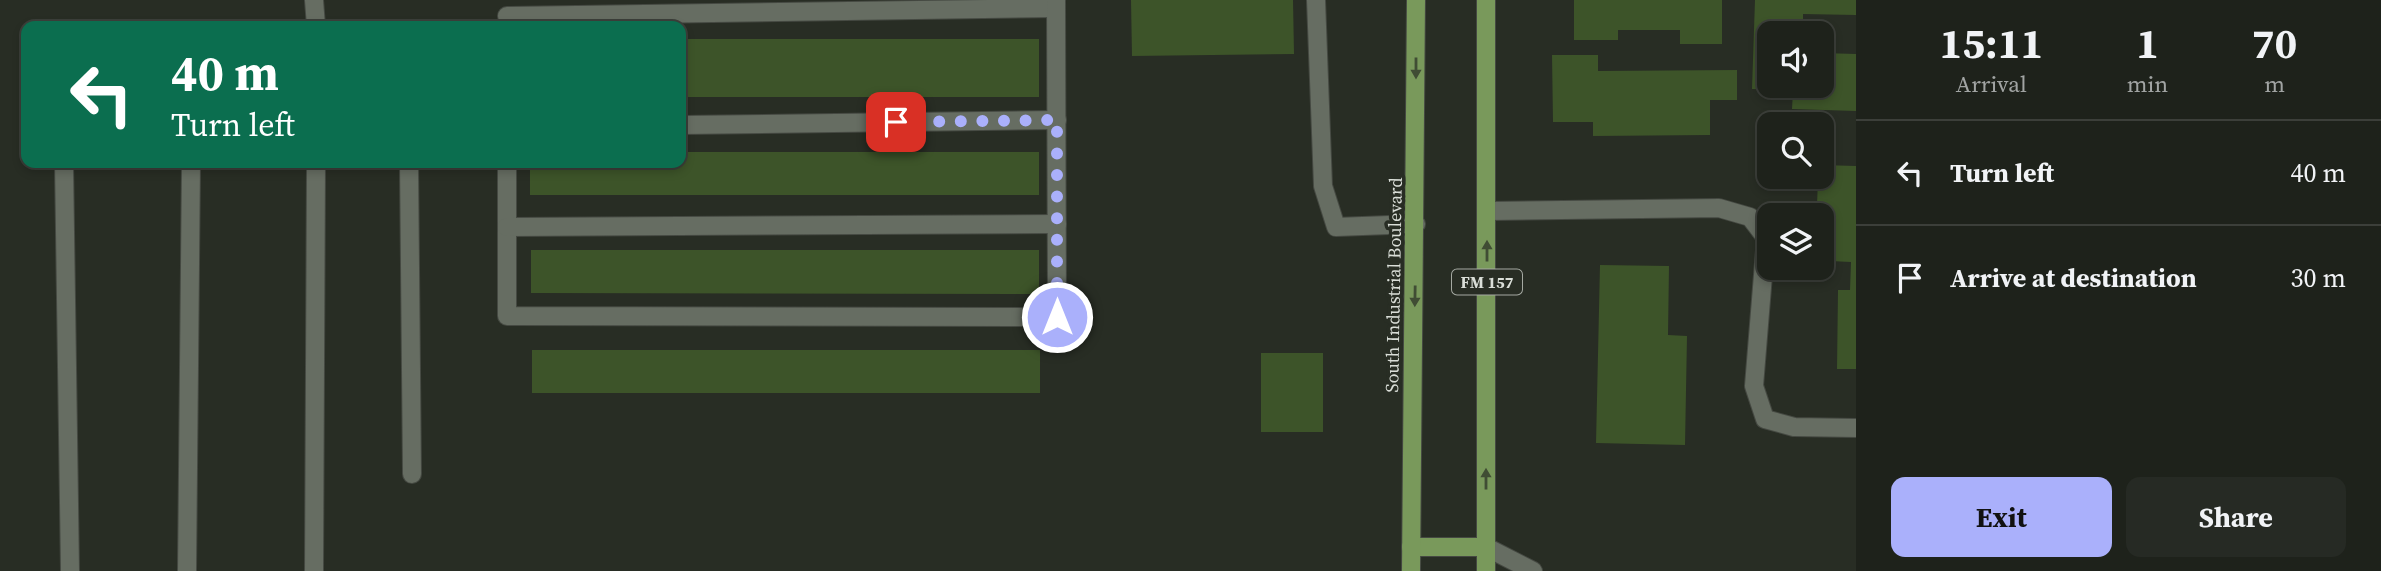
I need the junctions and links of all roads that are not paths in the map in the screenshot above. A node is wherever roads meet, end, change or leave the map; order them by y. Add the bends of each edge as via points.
1 (314, 0) edge
2 (1316, 0) edge
3 (1416, 0) edge
4 (1486, 0) edge
5 (1056, 4) edge
6 (507, 14) edge
7 (316, 21) edge
8 (1057, 120) junction
9 (686, 125) edge
10 (64, 168) edge
11 (191, 168) edge
12 (316, 168) edge
13 (409, 168) edge
14 (507, 168) edge
15 (1488, 211) junction
16 (1057, 224) junction
17 (1416, 224) junction
18 (507, 227) junction
19 (1856, 428) edge
20 (412, 474) dead end
21 (1411, 547) junction
22 (1486, 547) junction
23 (70, 571) edge
24 (187, 571) edge
25 (314, 571) edge
26 (1411, 571) edge
27 (1486, 571) edge
28 (1532, 571) edge

1 - 7 lane
2 - 17 lane via 1323,186 1336,227
3 -> 17 main road, South Industrial Boulevard
4 - 15 main road, FM 157
5 - 6 lane
5 - 8 lane
8 - 9 lane
8 - 16 lane
10 - 23 lane
11 - 24 lane
12 - 25 lane
13 - 20 lane
14 - 18 lane
15 - 19 lane via 1719,208 1750,217 1766,238 1754,386 1765,419 1794,427
22 -> 15 main road, FM 157
16 - 18 lane
16 - 18 lane via 1057,317 507,316
17 -> 21 main road, South Industrial Boulevard
21 - 22 main road
21 - 26 main road, South Industrial Boulevard
22 - 27 main road, FM 157
22 - 28 lane

